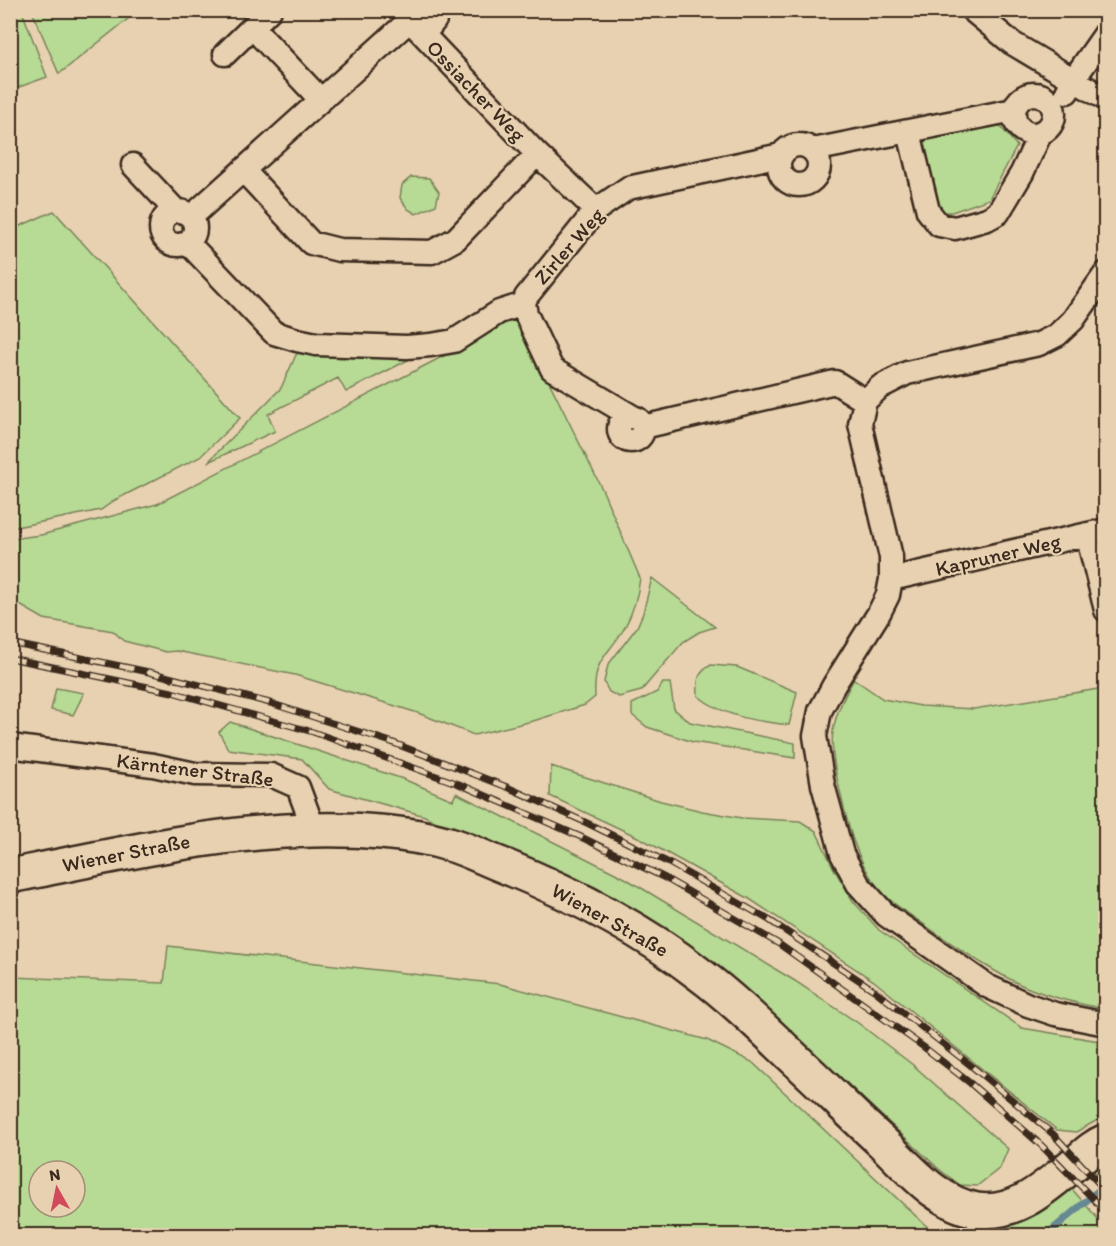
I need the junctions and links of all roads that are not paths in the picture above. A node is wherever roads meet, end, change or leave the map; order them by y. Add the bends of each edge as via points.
1 (270, 10) edge
2 (433, 10) edge
3 (972, 10) edge
4 (413, 19) edge
5 (253, 28) junction
6 (1106, 33) edge
7 (225, 54) dead end
8 (1073, 81) junction
9 (320, 99) junction
10 (1106, 99) edge
11 (1014, 110) junction
12 (1048, 125) junction
13 (909, 132) junction
14 (813, 150) junction
15 (537, 154) junction
16 (781, 155) junction
17 (133, 165) dead end
18 (243, 170) junction
19 (596, 210) junction
20 (184, 214) junction
21 (187, 242) junction
22 (1106, 273) edge
23 (524, 304) junction
24 (865, 402) junction
25 (1096, 532) edge
26 (891, 579) junction
27 (1106, 610) edge
28 (10, 746) edge
29 (314, 830) junction
30 (10, 876) edge
31 (1106, 1024) edge
32 (1106, 1141) edge
33 (979, 1223) edge

1 - 5 street
2 - 4 street via 435,20 431,27 424,30
3 - 8 street via 1012,43
4 - 9 street
4 - 15 street, Ossiacher Weg
5 - 7 street
5 - 9 street
6 - 8 street
8 - 10 street
8 - 12 street
9 - 18 street
11 - 12 street via 1017,124 1028,133
11 - 12 street via 1026,95 1044,96 1053,105
11 - 13 street
12 - 13 street via 998,213 954,228 939,225 928,211
13 - 14 street
14 - 16 street via 797,144
14 - 16 street via 819,169 806,184 786,180 779,168
15 - 18 street, Ossiacher Weg via 456,239 432,252 339,250 310,243
15 - 19 street, Ossiacher Weg
16 - 19 street, Zirler Weg via 628,188
17 - 20 street
18 - 20 street
19 - 23 street, Zirler Weg via 529,292
20 - 21 street via 195,227
20 - 21 street via 167,215 163,235 176,244
21 - 23 street via 274,333 315,344 407,346 454,341 499,312
22 - 24 street via 1073,320 1057,335 1039,344 907,373 880,387
23 - 24 street, Zirler Weg via 552,369 638,422 835,382
24 - 26 street via 860,424 891,557
25 - 26 street, Kapruner Weg
25 - 27 street
26 - 31 street via 879,613 820,711 815,736 823,785 842,854 858,884 886,915 987,986 1037,1008
28 - 29 street, Kärntener Straße via 195,774 271,775 298,787
29 - 30 street, Wiener Straße via 196,839
29 - 33 street, Wiener Straße via 362,831 450,844 542,881 644,935 723,992 927,1186
32 - 33 street, Wiener Straße via 1021,1203 1000,1209

